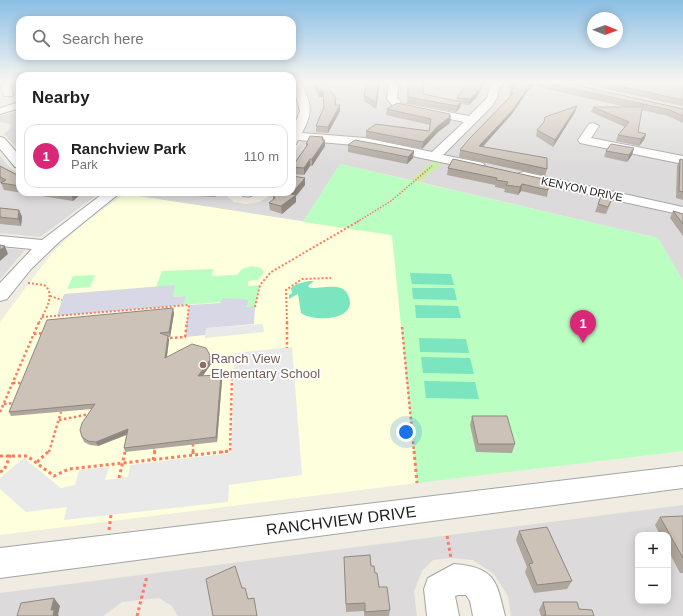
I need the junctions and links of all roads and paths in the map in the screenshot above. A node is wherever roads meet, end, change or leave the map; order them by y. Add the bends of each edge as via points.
1 (306, 110) edge
2 (421, 110) edge
3 (481, 110) edge
4 (472, 120) junction
5 (593, 126) dead end
6 (296, 133) edge
7 (296, 138) edge
8 (0, 141) edge
9 (436, 159) junction
10 (16, 160) edge
11 (683, 160) edge
12 (490, 168) edge
13 (513, 174) edge
14 (108, 196) edge
15 (683, 211) edge
16 (0, 241) edge
17 (45, 245) junction
18 (330, 278) dead end
19 (27, 283) dead end
20 (0, 295) edge
21 (50, 296) junction
22 (62, 300) dead end
23 (160, 307) junction
24 (255, 307) dead end
25 (136, 309) junction
26 (94, 312) junction
27 (158, 314) edge
28 (135, 316) edge
29 (42, 317) junction
30 (91, 320) edge
31 (402, 327) dead end
32 (45, 333) edge
33 (34, 334) junction
34 (170, 338) dead end
35 (287, 348) dead end
36 (33, 350) edge
37 (27, 351) junction
38 (217, 377) edge
39 (25, 382) edge
40 (13, 383) junction
41 (17, 402) edge
42 (4, 404) junction
43 (0, 412) edge
44 (61, 412) edge
45 (94, 412) edge
46 (59, 420) junction
47 (193, 444) edge
48 (155, 449) edge
49 (125, 452) edge
50 (11, 454) junction
51 (193, 455) junction
52 (0, 456) edge
53 (153, 460) junction
54 (37, 462) junction
55 (123, 463) junction
56 (0, 472) edge
57 (683, 477) edge
58 (119, 478) dead end
59 (417, 483) dead end
60 (111, 515) dead end
61 (108, 535) dead end
62 (447, 536) dead end
63 (0, 563) edge
64 (147, 576) dead end
65 (454, 579) junction
66 (137, 616) edge
67 (443, 616) edge
68 (489, 616) edge

1 - 6 street
2 - 4 street
3 - 4 street
4 - 9 street
5 - 11 street via 584,140
7 - 9 street via 365,142
8 - 10 street
9 - 12 street
9 - 24 path via 392,200 271,272 260,285
13 - 15 street, KENYON DRIVE
14 - 17 street via 74,220
16 - 17 street
17 - 20 street
18 - 35 path via 302,279 286,290
19 - 21 path via 38,283 47,287
21 - 22 path
21 - 29 path
23 - 25 path
23 - 27 path
23 - 34 path via 189,305 185,337
25 - 26 path
25 - 28 path
26 - 29 path
26 - 30 path
29 - 33 path
31 - 59 path
32 - 33 path
33 - 37 path
36 - 37 path
37 - 40 path
38 - 51 path via 232,376 230,451
39 - 40 path
40 - 42 path
41 - 42 path
42 - 43 path
44 - 46 path
45 - 46 path via 82,417
46 - 54 path via 49,452
47 - 51 path
48 - 53 path
49 - 55 path
50 - 52 path
50 - 54 path via 27,456
50 - 56 path via 4,470
51 - 53 path
53 - 55 path
54 - 55 path via 54,476 69,469
55 - 58 path
57 - 63 street, RANCHVIEW DRIVE
60 - 61 path
62 - 65 path
64 - 66 path
65 - 67 street via 439,589
65 - 68 street via 474,580 484,594

